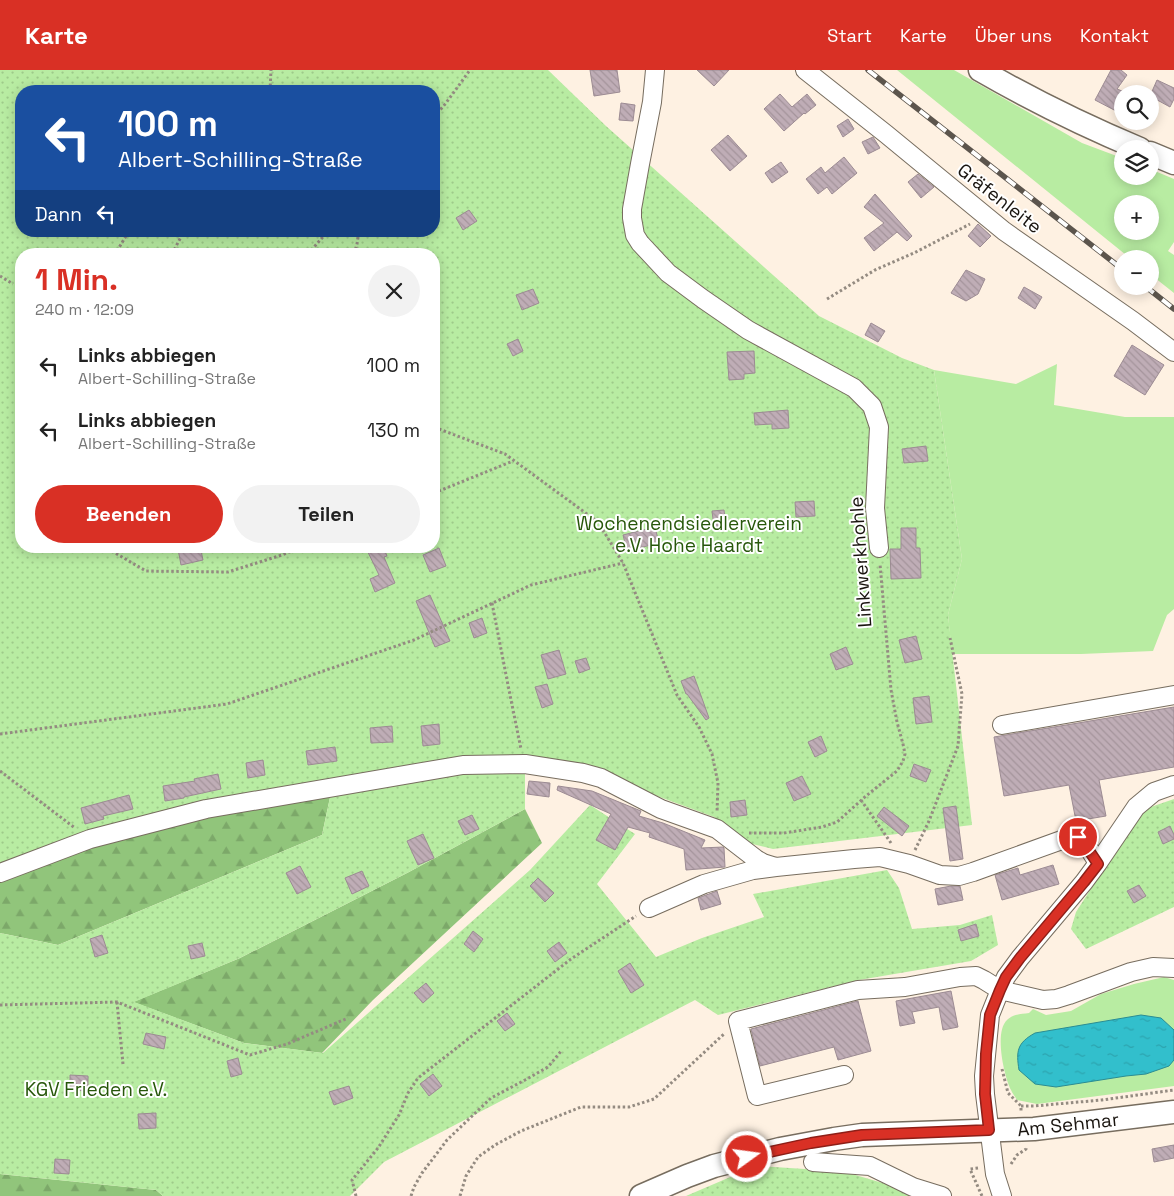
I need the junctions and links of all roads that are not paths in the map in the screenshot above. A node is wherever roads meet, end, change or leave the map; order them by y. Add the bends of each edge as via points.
1 (655, 70) edge
2 (805, 70) edge
3 (980, 70) edge
4 (1118, 140) edge
5 (1159, 157) edge
6 (1174, 163) edge
7 (1174, 352) edge
8 (879, 548) road end
9 (1174, 695) edge
10 (1002, 724) dead end
11 (1174, 785) edge
12 (1098, 864) junction
13 (776, 867) junction
14 (0, 873) edge
15 (649, 908) road end
16 (1174, 968) edge
17 (1000, 990) junction
18 (844, 1075) dead end
19 (1174, 1112) edge
20 (989, 1130) junction
21 (813, 1162) dead end
22 (641, 1196) edge
23 (942, 1196) edge
24 (1002, 1196) edge

1 - 8 street, Linkwerkhohle via 632,209 635,235 668,273 703,299 748,330 854,388 872,406 879,427 875,508
2 - 7 street, Gräfenleite via 1004,231
3 - 4 main road
5 - 6 main road
9 - 10 street
11 - 12 street via 1154,792 1136,807
12 - 13 street via 1082,840 1073,836 959,876 940,875 880,857
12 - 17 street via 1020,958
13 - 14 street via 756,859 720,831 661,809 600,778 525,764 463,766 206,809 90,839
13 - 15 street via 704,884
16 - 17 street via 1154,967 1131,972 1056,999 1043,1000
17 - 18 street via 976,976 960,977 905,987 858,990 738,1021 757,1096
17 - 20 street via 990,1015 986,1054 985,1094
19 - 20 main road, Am Sehmar via 1024,1130
20 - 22 main road, Am Sehmar via 862,1135 811,1143 714,1166
20 - 24 street via 995,1174
21 - 23 street via 870,1166 913,1187

